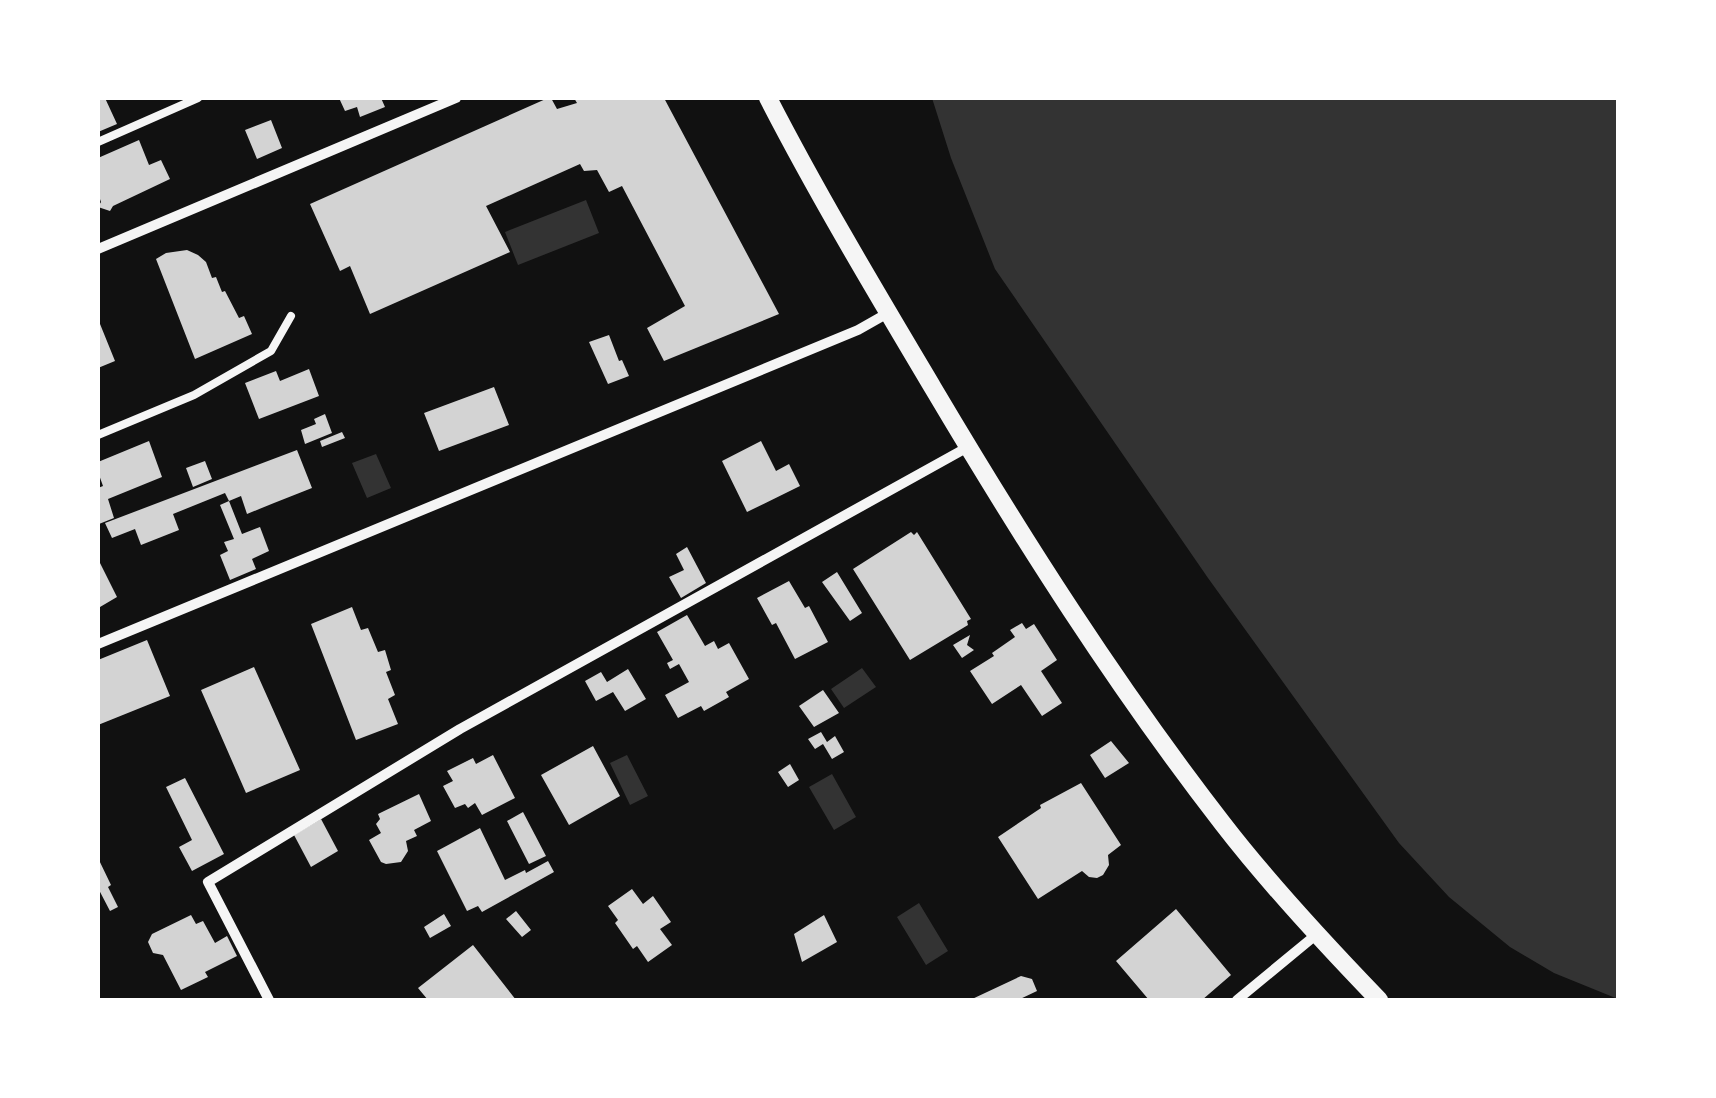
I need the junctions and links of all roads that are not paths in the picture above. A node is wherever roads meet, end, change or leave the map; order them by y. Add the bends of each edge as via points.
1 (198, 98) edge
2 (456, 98) edge
3 (768, 98) edge
4 (98, 142) edge
5 (98, 249) edge
6 (888, 313) junction
7 (291, 316) dead end
8 (98, 435) edge
9 (968, 447) junction
10 (98, 644) edge
11 (1316, 934) junction
12 (269, 1000) edge
13 (1236, 1000) edge
14 (1378, 1000) edge

1 - 4 lane
2 - 5 street
3 - 6 street
6 - 9 street
6 - 10 street
7 - 8 lane via 271,351 194,395
9 - 11 street via 1110,670 1224,826
9 - 12 street via 460,729 208,882
11 - 13 street
11 - 14 street

